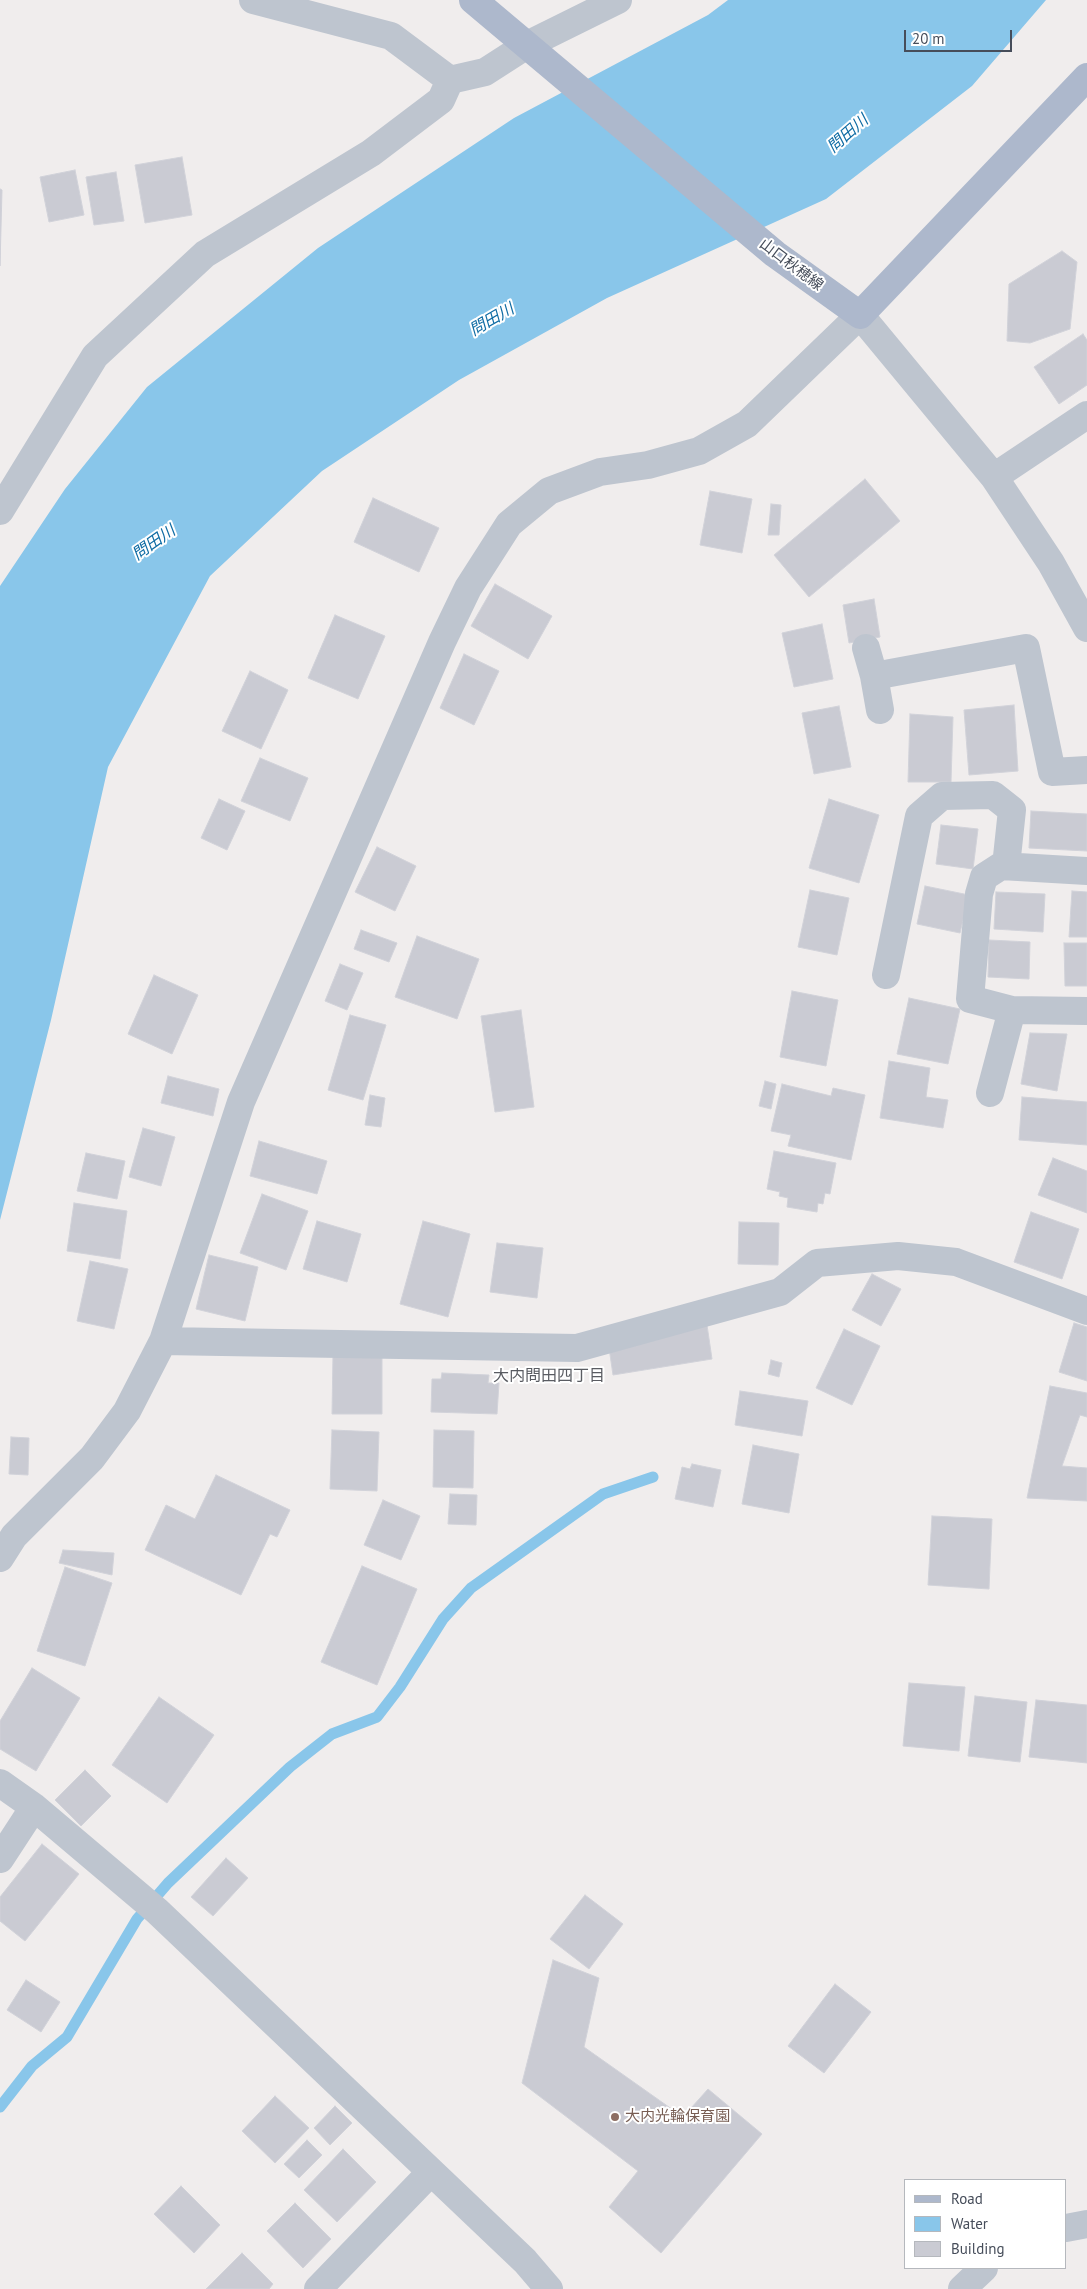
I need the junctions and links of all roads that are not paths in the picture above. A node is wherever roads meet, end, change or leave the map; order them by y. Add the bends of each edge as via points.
1 (253, 0) edge
2 (473, 0) edge
3 (618, 0) edge
4 (527, 45) junction
5 (1087, 78) edge
6 (450, 80) junction
7 (860, 315) junction
8 (1087, 415) edge
9 (994, 477) junction
10 (0, 511) edge
11 (1087, 628) edge
12 (866, 648) dead end
13 (874, 676) junction
14 (880, 710) dead end
15 (1087, 770) edge
16 (1006, 866) junction
17 (1087, 871) edge
18 (886, 975) dead end
19 (1012, 1010) junction
20 (1087, 1011) edge
21 (990, 1093) dead end
22 (1087, 1310) edge
23 (164, 1341) junction
24 (0, 1558) edge
25 (0, 1783) edge
26 (34, 1807) junction
27 (0, 1859) edge
28 (430, 2172) junction
29 (1087, 2224) edge
30 (1067, 2228) edge
31 (983, 2269) edge
32 (318, 2289) edge
33 (549, 2289) edge
34 (962, 2289) edge

1 - 6 street via 391,36
2 - 4 main road, 山口秋穂線
3 - 4 street
4 - 6 street via 485,72
4 - 7 main road, 山口秋穂線 via 775,254
5 - 7 main road
6 - 10 street via 441,100 370,153 205,254 95,356
7 - 9 street
7 - 23 street via 747,424 699,451 648,465 600,472 549,491 509,524 468,588 442,642 240,1102
8 - 9 street
9 - 11 street via 1052,563
12 - 13 street
13 - 14 street
13 - 15 street via 1026,648 1052,772
16 - 17 street
16 - 18 street via 1012,810 993,795 942,796 924,811 919,816
16 - 19 street via 984,877 979,894 970,999
19 - 20 street
19 - 21 street
22 - 23 street via 956,1262 898,1256 816,1263 780,1292 578,1348
23 - 24 street via 127,1410 92,1458 14,1536
25 - 26 street
26 - 27 street
26 - 28 street via 149,1904
28 - 32 street
28 - 33 street via 525,2261
29 - 30 street
31 - 34 street

